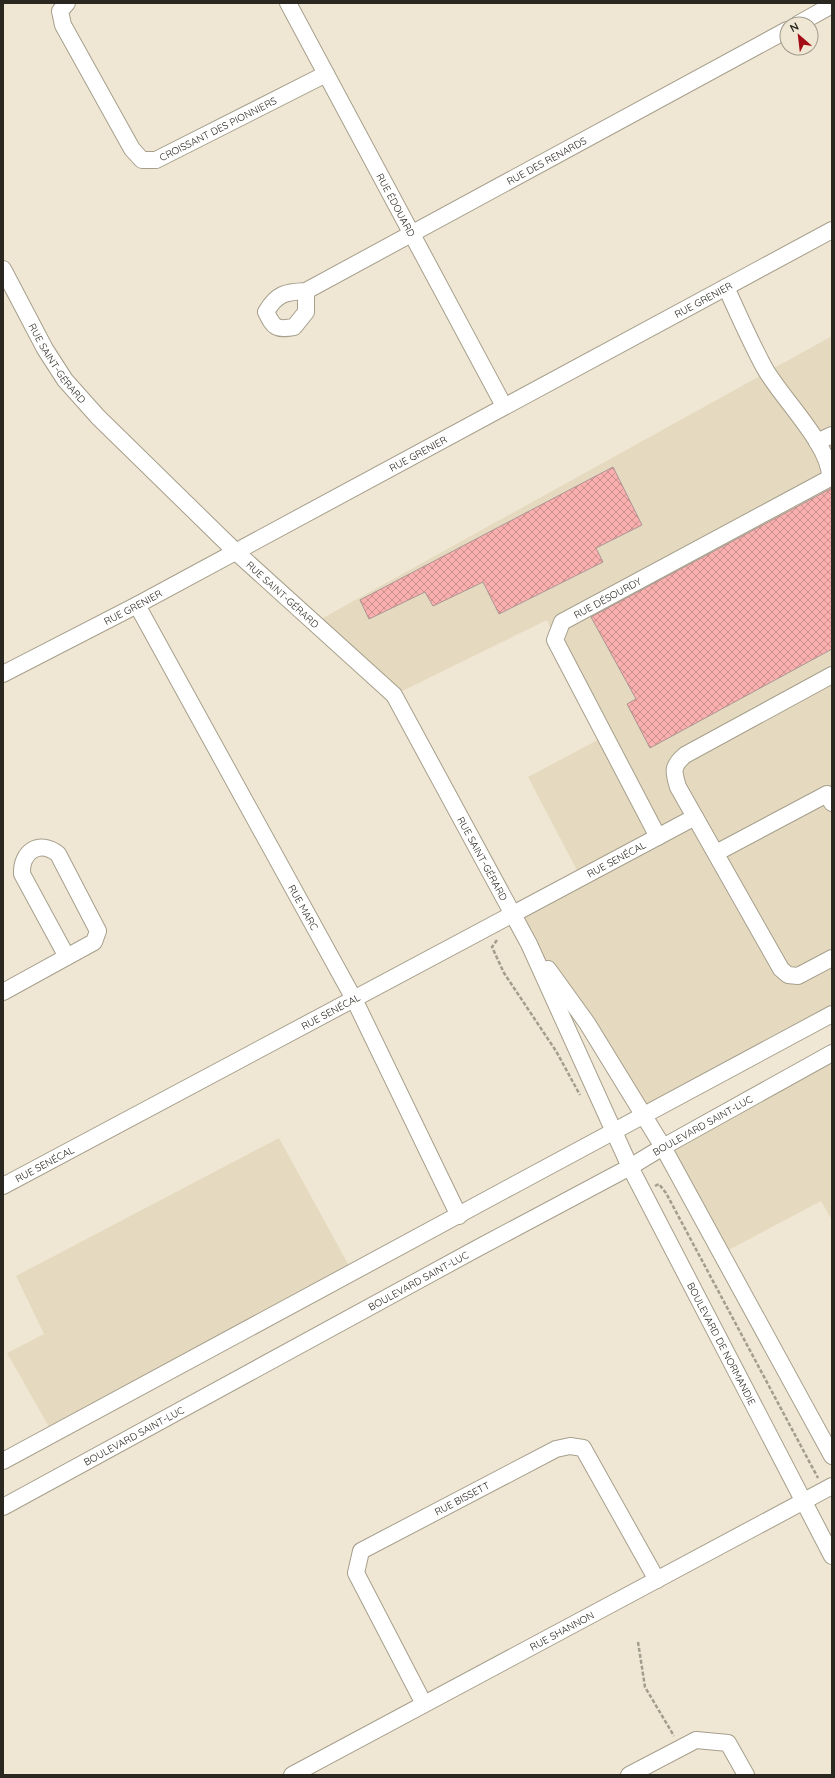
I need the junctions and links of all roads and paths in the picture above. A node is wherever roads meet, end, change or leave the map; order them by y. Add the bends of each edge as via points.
1 (67, 3) edge
2 (288, 3) edge
3 (832, 6) edge
4 (813, 16) edge
5 (779, 34) edge
6 (326, 74) junction
7 (832, 230) edge
8 (411, 233) junction
9 (3, 269) edge
10 (726, 287) junction
11 (306, 291) dead end
12 (504, 406) junction
13 (832, 435) edge
14 (818, 442) junction
15 (235, 551) junction
16 (137, 605) junction
17 (3, 674) edge
18 (830, 680) edge
19 (830, 796) edge
20 (695, 817) junction
21 (658, 836) junction
22 (716, 853) junction
23 (514, 914) junction
24 (529, 944) junction
25 (492, 947) dead end
26 (67, 957) junction
27 (832, 958) edge
28 (3, 992) edge
29 (354, 999) junction
30 (832, 1014) edge
31 (832, 1053) edge
32 (584, 1102) dead end
33 (643, 1115) junction
34 (614, 1130) junction
35 (663, 1147) junction
36 (630, 1167) junction
37 (3, 1186) edge
38 (651, 1187) dead end
39 (459, 1216) junction
40 (832, 1456) edge
41 (3, 1461) edge
42 (828, 1489) edge
43 (803, 1502) junction
44 (3, 1507) edge
45 (832, 1556) edge
46 (657, 1580) junction
47 (638, 1642) dead end
48 (424, 1704) junction
49 (681, 1748) junction
50 (292, 1775) edge
51 (629, 1775) edge
52 (746, 1775) edge

1 - 6 street, CROISSANT DES PIONNIERS via 60,11 63,26 132,149 142,160 156,160
2 - 6 street, RUE ÉDOUARD
3 - 4 street
5 - 8 street, RUE DES RENARDS
6 - 8 street, RUE ÉDOUARD
7 - 10 street, RUE GRENIER
8 - 11 street, RUE DES RENARDS
8 - 12 street, RUE ÉDOUARD
9 - 15 street, RUE SAINT-GÉRARD via 45,349 65,380 98,417
10 - 12 street, RUE GRENIER
10 - 14 street via 765,368
12 - 15 street, RUE GRENIER
13 - 14 street
14 - 21 street, RUE DÉSOURDY via 831,468 830,478 562,622 555,640
15 - 16 street, RUE GRENIER
15 - 23 street, RUE SAINT-GÉRARD via 394,696
16 - 17 street, RUE GRENIER
16 - 29 street, RUE MARC
18 - 20 street via 685,754 676,763 674,774 678,787
19 - 22 street
20 - 21 street, RUE SENÉCAL
20 - 22 street
21 - 23 street, RUE SENÉCAL
22 - 27 street via 781,969 788,975 798,976
23 - 24 street, RUE SAINT-GÉRARD
23 - 29 street, RUE SENÉCAL
24 - 33 street, RUE SAINT-GÉRARD via 587,1023
24 - 34 street, RUE SAINT-GÉRARD
25 - 32 path via 504,973 556,1051
26 - 26 street via 94,942 98,931 58,854 49,847 39,847 29,852 21,862 22,874
26 - 28 street
29 - 37 street, RUE SENÉCAL
29 - 39 street, RUE MARC
30 - 33 street
31 - 35 street, BOULEVARD SAINT-LUC
33 - 34 street
33 - 35 street
34 - 36 street, BOULEVARD DE NORMANDIE
34 - 39 street
35 - 36 street, BOULEVARD SAINT-LUC
35 - 40 street
36 - 43 street, BOULEVARD DE NORMANDIE
36 - 44 street, BOULEVARD SAINT-LUC
38 - 42 path via 658,1184 666,1193
39 - 41 street
42 - 43 street, RUE SHANNON
43 - 45 street, BOULEVARD DE NORMANDIE
43 - 46 street, RUE SHANNON
46 - 48 street, RUE SHANNON
46 - 48 street, RUE BISSETT via 583,1448 570,1446 556,1449 361,1551 356,1573
47 - 49 path via 645,1687
48 - 50 street, RUE SHANNON
49 - 51 street
49 - 52 street via 696,1740 728,1743

